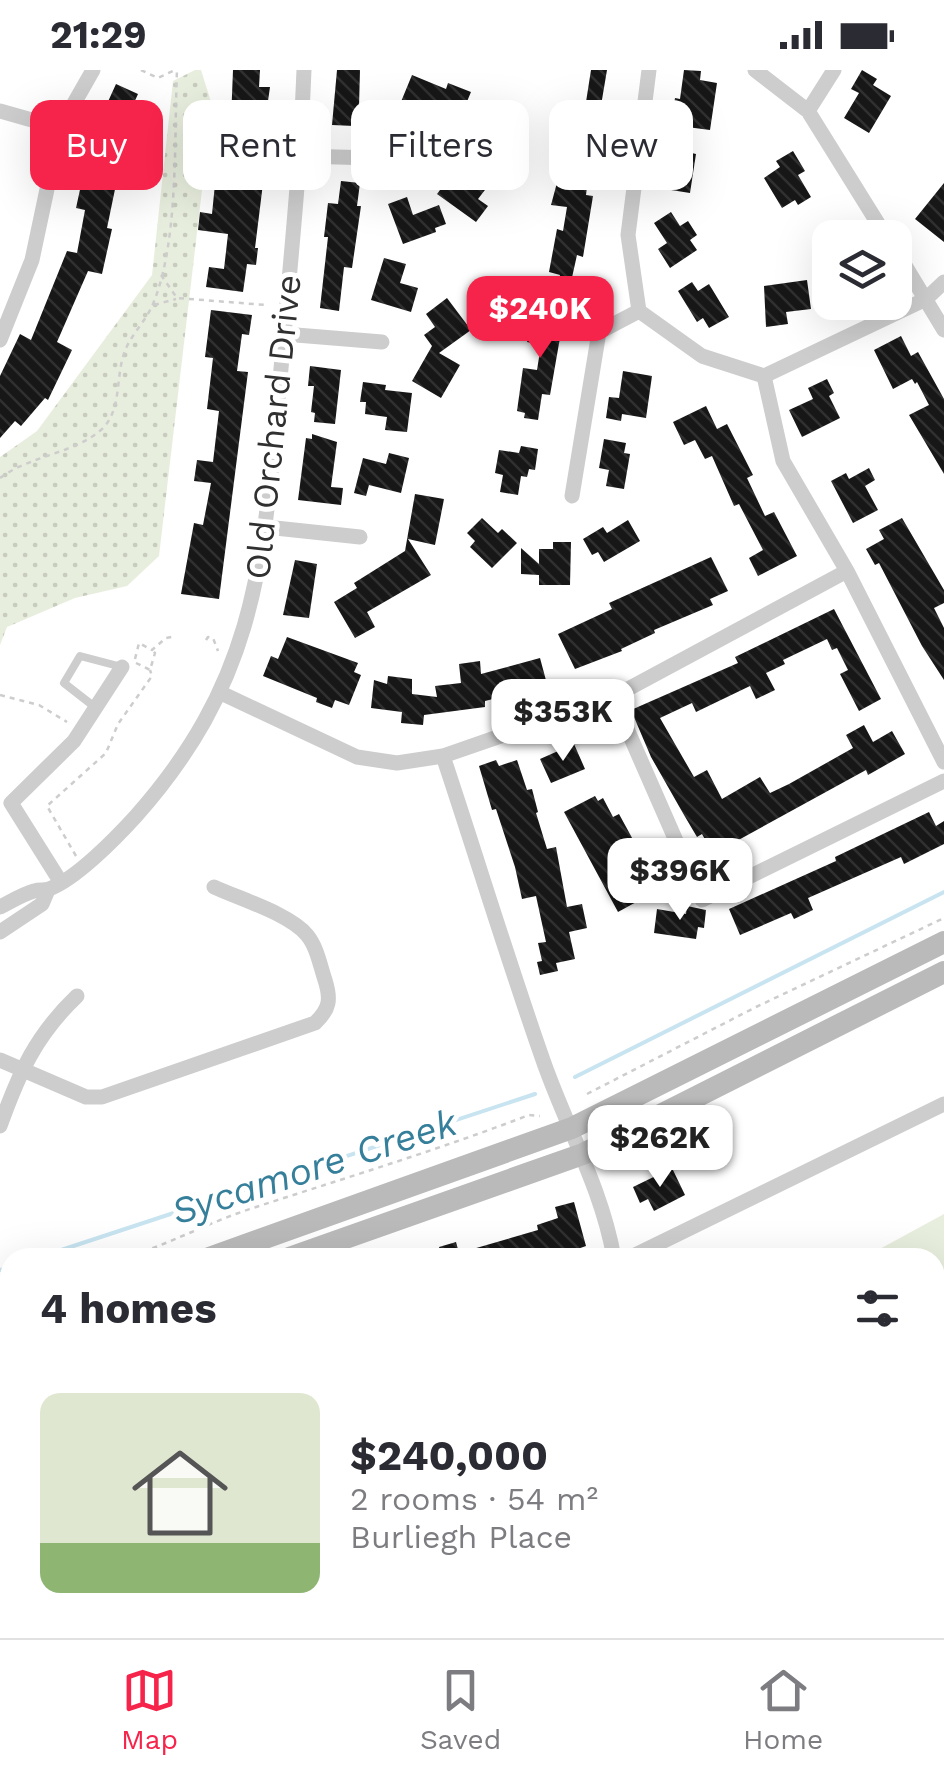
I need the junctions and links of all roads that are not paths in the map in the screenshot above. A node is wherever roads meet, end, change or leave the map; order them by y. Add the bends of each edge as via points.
1 (93, 70) edge
2 (304, 70) edge
3 (649, 70) edge
4 (755, 70) edge
5 (834, 70) edge
6 (76, 100) edge
7 (303, 100) edge
8 (0, 111) edge
9 (808, 111) junction
10 (30, 120) edge
11 (47, 190) edge
12 (298, 190) edge
13 (877, 220) edge
14 (912, 277) edge
15 (944, 282) edge
16 (926, 299) junction
17 (639, 312) junction
18 (944, 330) edge
19 (284, 334) junction
20 (0, 340) edge
21 (382, 342) dead end
22 (764, 376) junction
23 (572, 496) dead end
24 (266, 527) junction
25 (360, 537) dead end
26 (847, 571) junction
27 (122, 667) joint
28 (222, 693) junction
29 (613, 697) junction
30 (96, 708) junction
31 (443, 756) junction
32 (944, 762) edge
33 (944, 781) edge
34 (54, 886) junction
35 (214, 887) dead end
36 (0, 907) edge
37 (0, 932) edge
38 (944, 942) edge
39 (944, 972) edge
40 (78, 996) dead end
41 (0, 1060) edge
42 (20, 1070) junction
43 (944, 1104) edge
44 (0, 1126) edge
45 (572, 1128) junction
46 (582, 1154) junction
47 (237, 1248) edge
48 (317, 1248) edge
49 (612, 1248) edge
50 (649, 1248) edge

1 - 6 street
2 - 7 street, Old Orchard Drive
3 - 17 street via 628,235
4 - 9 street
5 - 9 street
8 - 10 street
9 - 13 street
11 - 20 street via 32,260
12 - 19 street, Old Orchard Drive
14 - 16 street
15 - 16 street
16 - 18 street
16 - 22 street
17 - 22 street via 702,356
17 - 23 street via 599,332
19 - 21 street
19 - 24 street, Old Orchard Drive
22 - 26 street via 783,462
24 - 25 street
24 - 28 street, Old Orchard Drive via 253,603
26 - 29 street
26 - 32 street
27 - 30 street
27 - 30 lane via 80,656 64,683
28 - 31 street via 356,757 396,763
28 - 34 street, Old Orchard Drive via 164,785 120,834
29 - 31 street
29 - 33 street via 702,900
30 - 34 street via 11,802
31 - 45 street
34 - 36 street, Old Orchard Drive
34 - 37 street, Old Orchard Drive via 42,904
35 - 42 street via 306,934 330,996 316,1023 102,1097 86,1097
38 - 45 main road
39 - 46 main road
40 - 42 street via 50,1022
41 - 42 street
42 - 44 street
43 - 50 street
45 - 46 street
45 - 47 main road
46 - 48 main road
46 - 49 street

